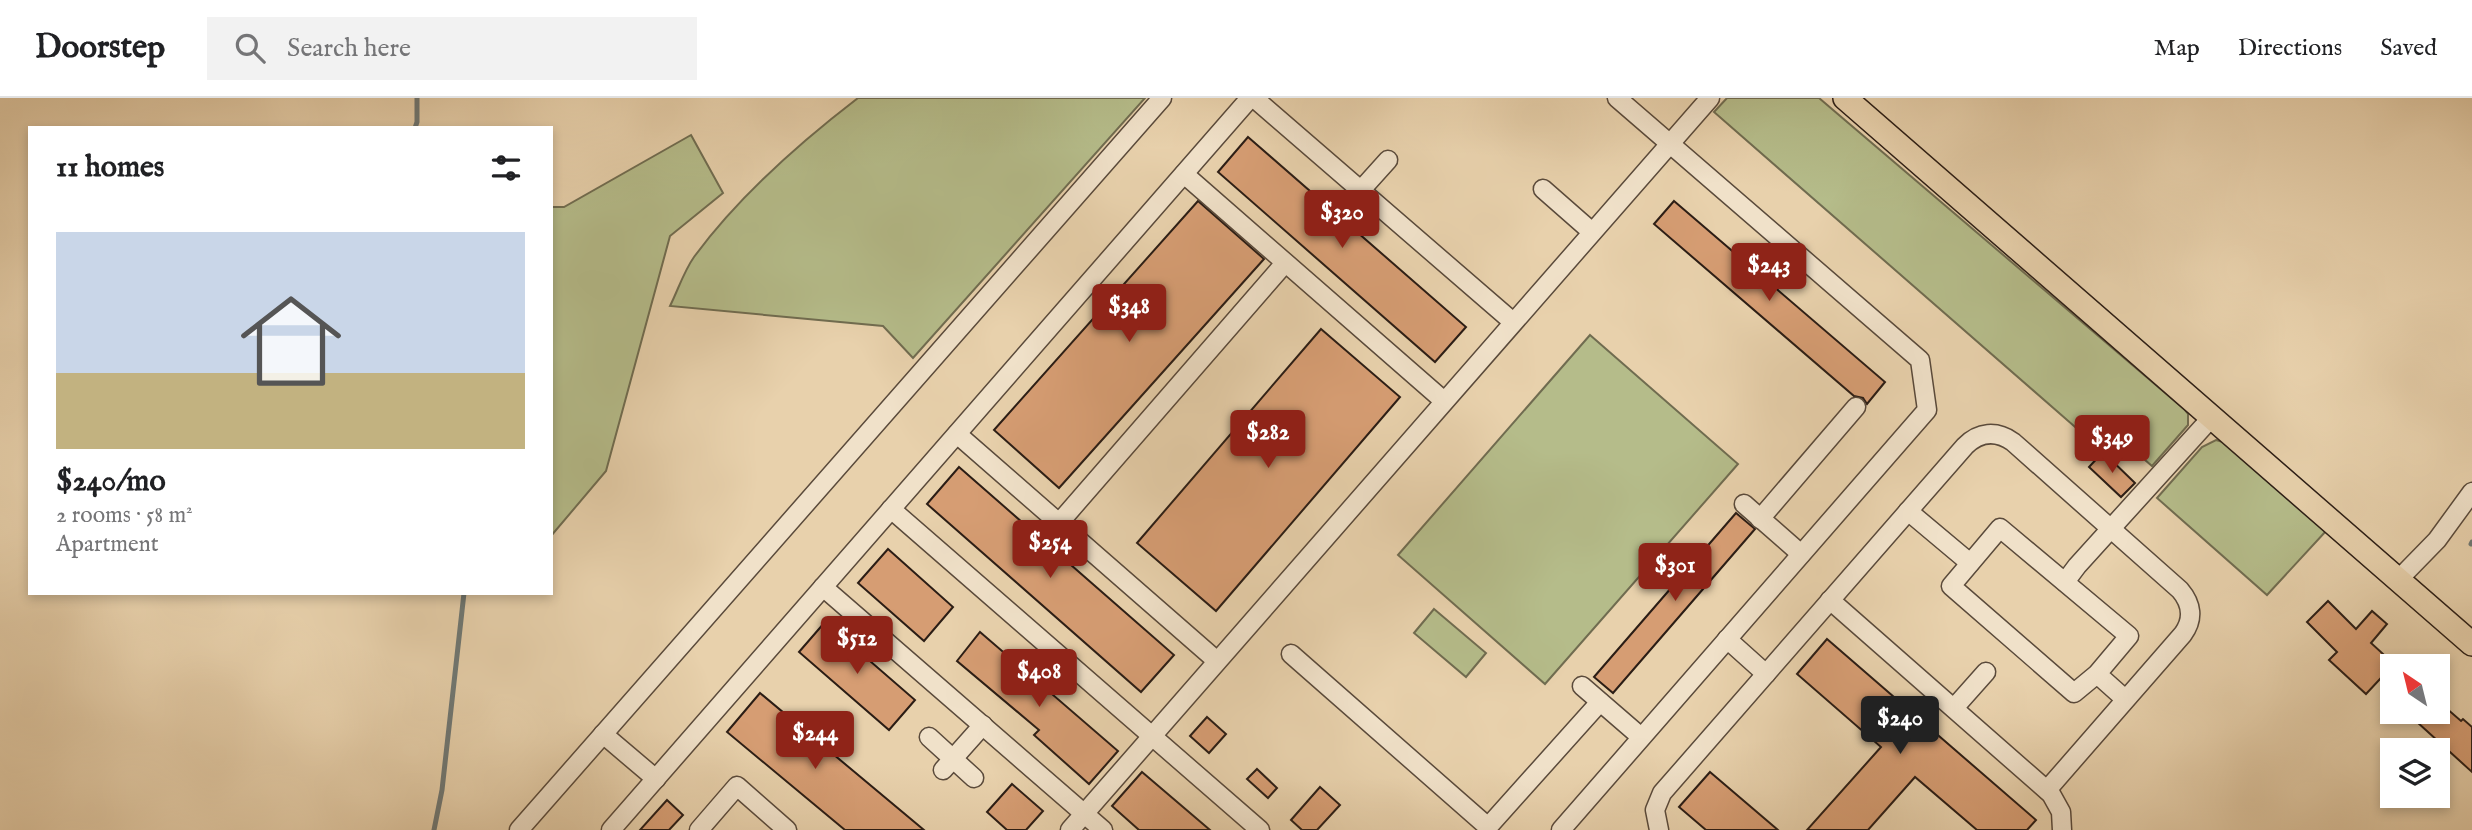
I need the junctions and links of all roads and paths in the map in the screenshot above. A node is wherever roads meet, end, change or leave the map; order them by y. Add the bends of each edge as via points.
1 (1162, 98) edge
2 (1252, 98) edge
3 (1617, 98) edge
4 (1710, 98) edge
5 (1845, 98) edge
6 (1670, 144) junction
7 (1388, 160) dead end
8 (1184, 174) junction
9 (1543, 189) dead end
10 (1361, 190) junction
11 (1592, 232) junction
12 (1285, 263) junction
13 (1513, 322) junction
14 (1444, 401) junction
15 (1856, 407) dead end
16 (2212, 417) junction
17 (957, 434) junction
18 (2472, 492) edge
19 (1744, 503) dead end
20 (891, 509) junction
21 (1908, 511) junction
22 (1760, 519) junction
23 (1059, 523) junction
24 (2111, 529) junction
25 (1801, 554) junction
26 (1970, 564) junction
27 (2397, 580) junction
28 (2065, 582) junction
29 (823, 587) junction
30 (1830, 600) junction
31 (1727, 639) junction
32 (2472, 644) edge
33 (1291, 654) dead end
34 (1217, 661) junction
35 (1986, 672) dead end
36 (1766, 674) junction
37 (2096, 674) junction
38 (1582, 686) dead end
39 (2125, 699) junction
40 (1600, 702) junction
41 (1954, 708) junction
42 (983, 725) junction
43 (603, 734) junction
44 (1152, 736) junction
45 (929, 737) dead end
46 (1641, 737) junction
47 (948, 764) junction
48 (974, 778) dead end
49 (656, 779) junction
50 (2046, 790) junction
51 (1084, 813) junction
52 (519, 830) edge
53 (611, 830) edge
54 (699, 830) edge
55 (787, 830) edge
56 (1070, 830) edge
57 (1103, 830) edge
58 (1260, 830) edge
59 (1561, 830) edge
60 (1659, 830) edge
61 (2062, 830) edge

1 - 43 lane
2 - 8 lane
2 - 10 lane
3 - 6 lane
4 - 6 lane
5 - 16 main road
6 - 11 lane
6 - 25 lane via 1920,360 1927,410
7 - 10 lane
8 - 12 lane
8 - 17 lane
9 - 11 lane
10 - 13 lane
11 - 13 lane
12 - 14 lane
12 - 23 lane
13 - 14 lane
14 - 34 lane
15 - 22 lane
16 - 24 lane
16 - 27 main road
17 - 20 lane
17 - 23 lane
18 - 27 lane via 2437,540
19 - 22 lane
20 - 29 lane
20 - 44 lane
21 - 24 lane via 1969,442 1994,434 2013,442
21 - 26 lane
21 - 30 lane
22 - 25 lane
23 - 34 lane
24 - 28 lane
24 - 39 lane via 2179,590 2190,611 2186,629
25 - 31 lane
26 - 28 lane via 2000,528
26 - 37 lane via 1951,586 2074,694
27 - 32 main road
28 - 37 lane via 2129,636
29 - 42 lane
29 - 49 lane
30 - 36 lane
30 - 41 lane
31 - 36 lane
31 - 46 lane
33 - 40 lane via 1488,827
34 - 44 lane
35 - 41 lane
36 - 60 lane via 1658,798 1655,816
37 - 39 lane
38 - 40 lane
39 - 50 lane
40 - 46 lane
41 - 50 lane
42 - 47 lane
42 - 51 lane
43 - 49 lane
43 - 52 lane
44 - 51 lane
44 - 58 lane
45 - 47 lane
46 - 59 lane
47 - 48 lane
49 - 53 lane
50 - 61 lane via 2059,805
51 - 56 lane
51 - 57 lane
54 - 55 lane via 737,786

